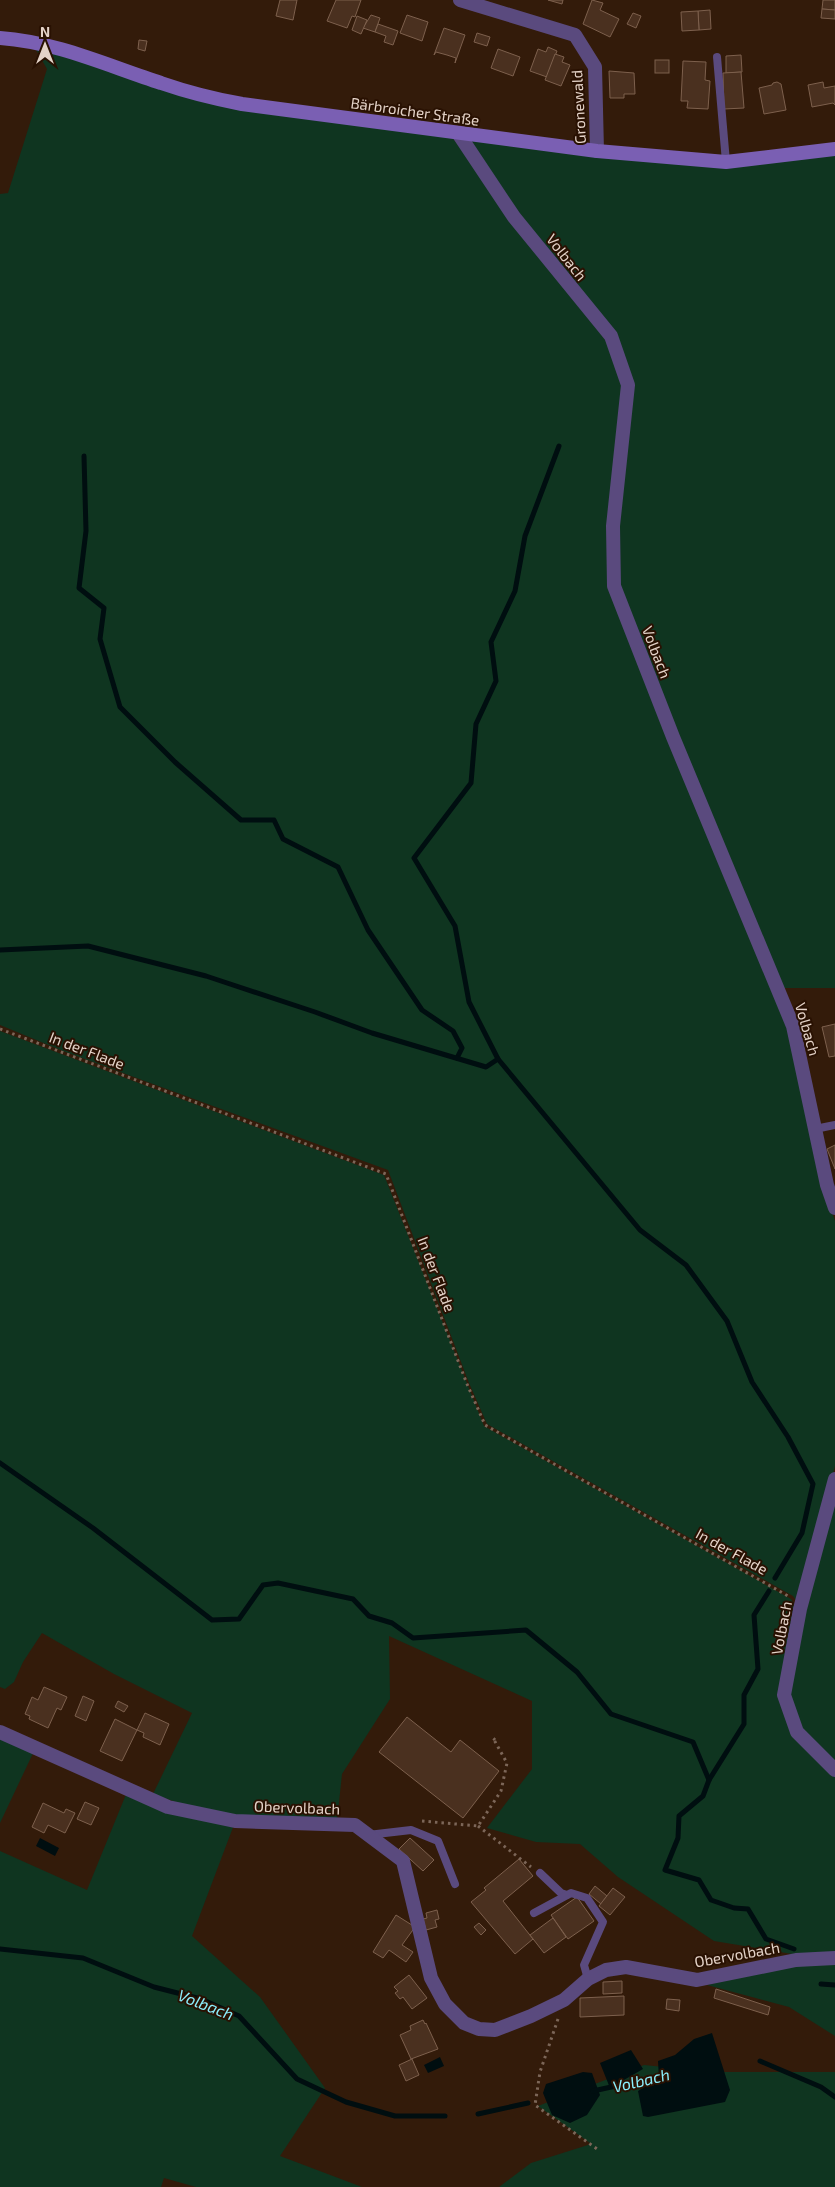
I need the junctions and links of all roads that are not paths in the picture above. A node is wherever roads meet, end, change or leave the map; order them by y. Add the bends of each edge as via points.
1 (460, 0) edge
2 (0, 38) edge
3 (718, 57) dead end
4 (458, 133) junction
5 (835, 149) edge
6 (597, 152) junction
7 (726, 162) junction
8 (835, 1125) edge
9 (815, 1129) junction
10 (835, 1208) edge
11 (835, 1479) edge
12 (0, 1732) edge
13 (835, 1770) edge
14 (368, 1836) junction
15 (540, 1873) road end
16 (455, 1884) dead end
17 (567, 1895) junction
18 (534, 1913) dead end
19 (835, 1958) edge
20 (588, 1979) junction

1 - 6 street, Gronewald via 575,35 595,67
2 - 4 main road, Bärbroicher Straße via 47,45 216,99
3 - 7 lane
4 - 6 main road, Bärbroicher Straße
4 - 9 street, Volbach via 514,217 611,336 628,385 613,526 614,586 793,1026
5 - 7 main road, Bärbroicher Straße
6 - 7 main road, Bärbroicher Straße
8 - 9 lane
9 - 10 street, Volbach
11 - 13 street, Volbach via 800,1609 784,1695 797,1732
12 - 14 street, Obervolbach via 168,1807 235,1821 355,1826
14 - 16 lane via 411,1830 438,1842
14 - 20 street, Obervolbach via 403,1861 431,1978 446,2004 464,2023 479,2029 495,2030 564,2000
15 - 17 lane
17 - 18 lane
17 - 20 lane via 571,1893 588,1898 603,1922 584,1965
19 - 20 street, Obervolbach via 796,1960 697,1980 626,1967 606,1970

